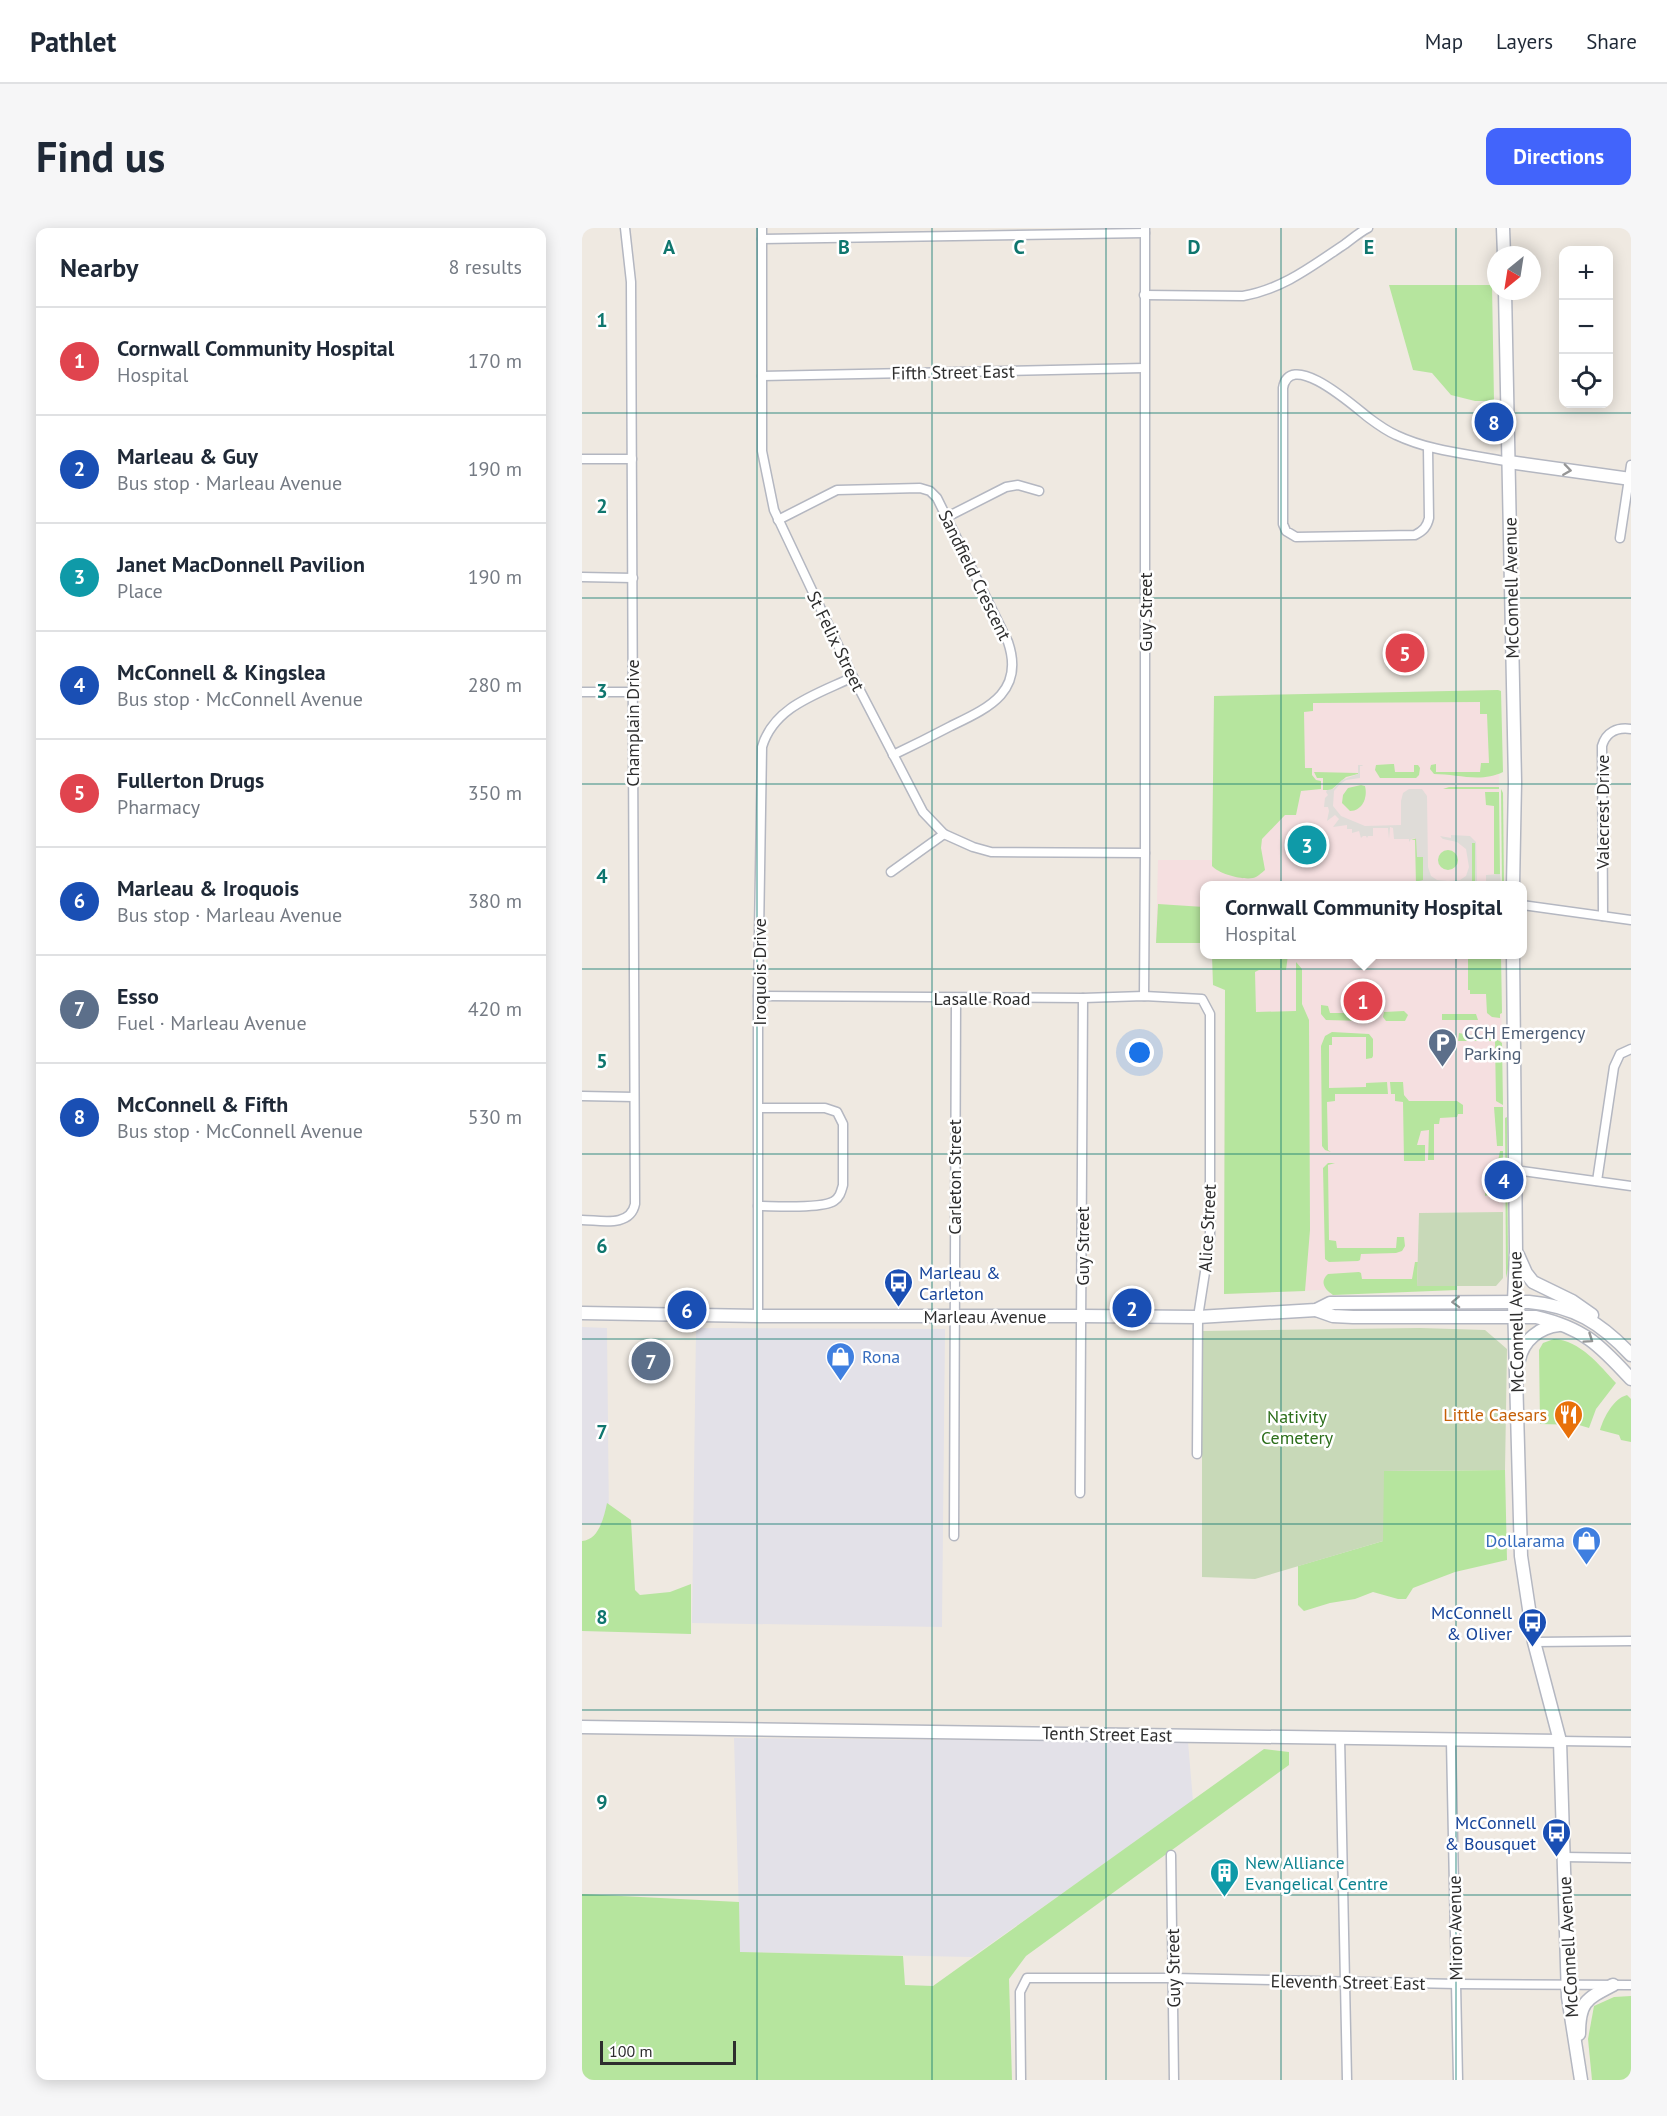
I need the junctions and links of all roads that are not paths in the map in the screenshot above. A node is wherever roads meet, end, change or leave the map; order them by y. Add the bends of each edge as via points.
1 (625, 228) edge
2 (762, 228) edge
3 (1368, 228) edge
4 (1503, 228) edge
5 (1034, 231) edge
6 (1145, 231) edge
7 (762, 239) junction
8 (1504, 246) edge
9 (1144, 295) junction
10 (1505, 300) edge
11 (1144, 368) junction
12 (762, 376) junction
13 (1428, 448) junction
14 (582, 459) edge
15 (632, 459) junction
16 (1509, 462) junction
17 (1631, 465) edge
18 (1630, 479) edge
19 (1039, 491) dead end
20 (947, 517) junction
21 (778, 520) junction
22 (1620, 538) dead end
23 (582, 578) edge
24 (633, 578) junction
25 (853, 677) junction
26 (582, 692) edge
27 (632, 692) junction
28 (1631, 729) edge
29 (893, 755) junction
30 (944, 834) junction
31 (1145, 853) junction
32 (891, 872) dead end
33 (1513, 881) edge
34 (1527, 906) edge
35 (1603, 916) junction
36 (1631, 920) edge
37 (1513, 959) edge
38 (758, 996) junction
39 (1144, 996) junction
40 (956, 998) junction
41 (1083, 998) junction
42 (1204, 1002) joint
43 (1631, 1049) edge
44 (582, 1096) edge
45 (634, 1097) junction
46 (759, 1108) junction
47 (1515, 1170) junction
48 (1597, 1181) junction
49 (1631, 1186) edge
50 (758, 1206) junction
51 (582, 1220) edge
52 (1516, 1251) junction
53 (1514, 1302) junction
54 (1316, 1310) junction
55 (582, 1313) edge
56 (953, 1316) junction
57 (1082, 1316) junction
58 (758, 1317) junction
59 (1198, 1317) junction
60 (1515, 1317) junction
61 (1563, 1324) junction
62 (1612, 1335) junction
63 (1631, 1355) edge
64 (1517, 1376) junction
65 (1631, 1379) edge
66 (1197, 1454) dead end
67 (1080, 1493) dead end
68 (954, 1536) dead end
69 (1631, 1641) edge
70 (1534, 1642) junction
71 (582, 1727) edge
72 (1340, 1737) junction
73 (1451, 1741) junction
74 (1560, 1741) junction
75 (1631, 1742) edge
76 (1171, 1855) dead end
77 (1563, 1857) junction
78 (1631, 1858) edge
79 (1173, 1978) junction
80 (1345, 1982) junction
81 (1457, 1984) junction
82 (1613, 1985) junction
83 (1631, 1985) edge
84 (1568, 1986) junction
85 (1580, 2074) edge
86 (1021, 2080) edge
87 (1174, 2080) edge
88 (1347, 2080) edge
89 (1458, 2080) edge

1 - 15 street, Champlain Drive via 631,282
2 - 7 street, St Felix Street
3 - 9 street via 1301,274 1259,293
4 - 8 main road
5 - 6 street
5 - 7 street
6 - 9 street, Guy Street
7 - 12 street, St Felix Street
9 - 11 street, Guy Street
10 - 16 main road, McConnell Avenue
11 - 12 street, Fifth Street East
11 - 31 street, Guy Street
12 - 21 street, St Felix Street via 763,464
13 - 13 street via 1380,426 1326,385 1308,377 1287,378 1283,388 1286,531 1296,537 1420,533 1429,518
13 - 16 street
14 - 15 street
15 - 24 street, Champlain Drive
16 -> 18 main road
16 - 33 main road, McConnell Avenue
17 - 18 street
18 - 22 street
19 - 20 street via 1018,485 1006,487
20 - 21 street, Sandfield Crescent via 937,498 925,489 857,488 837,490
20 - 29 street, Sandfield Crescent via 1008,642 1013,663 1011,675 995,702
21 - 25 street, St Felix Street
23 - 24 street
24 - 27 street, Champlain Drive
25 - 29 street, St Felix Street
25 - 38 street, Iroquois Drive via 779,717 762,747
26 - 27 street
27 - 45 street, Champlain Drive
28 - 35 street, Valecrest Drive via 1613,730 1602,746
29 - 30 street, St Felix Street via 923,812
30 - 31 street, St Felix Street via 991,852
30 - 32 street
31 - 39 street, Guy Street
34 - 35 street
35 - 36 street
37 - 47 main road, McConnell Avenue
38 - 40 street, Lasalle Road
38 - 46 street, Iroquois Drive
39 - 41 street, Lasalle Road
39 - 42 street, Lasalle Road
40 - 41 street, Lasalle Road
40 - 56 street, Carleton Street
41 - 57 street, Guy Street
42 - 59 street, Alice Street via 1210,1014 1210,1240
43 - 48 street via 1620,1054 1614,1067
44 - 45 street
45 - 51 street, Champlain Drive via 635,1204 629,1217 621,1221
46 - 50 street, Iroquois Drive
46 - 50 street via 825,1108 837,1112 843,1124 843,1185 836,1200 822,1206
47 - 48 street
47 - 52 main road, McConnell Avenue
48 - 49 street
50 - 58 street, Iroquois Drive
52 - 53 main road, McConnell Avenue
52 - 62 main road via 1533,1282 1583,1307
53 -> 54 main road, Marleau Avenue via 1330,1303
53 - 60 main road, McConnell Avenue
53 - 62 main road, Marleau Avenue via 1544,1303 1577,1313
54 - 59 main road, Marleau Avenue
54 - 60 main road, Marleau Avenue via 1343,1317
55 - 58 main road, Marleau Avenue
56 - 57 main road, Marleau Avenue
56 - 58 main road, Marleau Avenue
56 - 68 street, Carleton Street
57 - 59 main road, Marleau Avenue
57 - 67 street, Guy Street
59 - 66 street, Alice Street
60 - 61 main road, Marleau Avenue via 1536,1317
60 - 64 main road, McConnell Avenue
61 - 64 main road via 1547,1327 1529,1340 1521,1354
61 -> 65 main road, Marleau Avenue via 1597,1343
62 - 63 main road
64 - 70 main road, McConnell Avenue via 1521,1556
69 - 70 street
70 - 74 main road, McConnell Avenue
71 - 72 main road, Tenth Street East
72 - 73 main road, Tenth Street East
72 - 80 street
73 - 74 main road, Tenth Street East
73 - 81 street, Miron Avenue
74 - 75 street, Tenth Street East
74 - 77 main road, McConnell Avenue
76 - 79 street, Guy Street
77 - 78 street
77 - 84 main road, McConnell Avenue
79 - 80 street, Eleventh Street East
79 - 86 street, Eleventh Street East via 1027,1978 1020,1992
79 - 87 street, Guy Street
80 - 81 street, Eleventh Street East
80 - 88 street
81 - 84 street, Eleventh Street East
81 - 89 street, Miron Avenue
82 - 83 street, Eleventh Street East
82 - 84 street, Eleventh Street East
82 - 85 main road via 1590,1997 1583,2006 1579,2023
84 - 85 main road, McConnell Avenue

